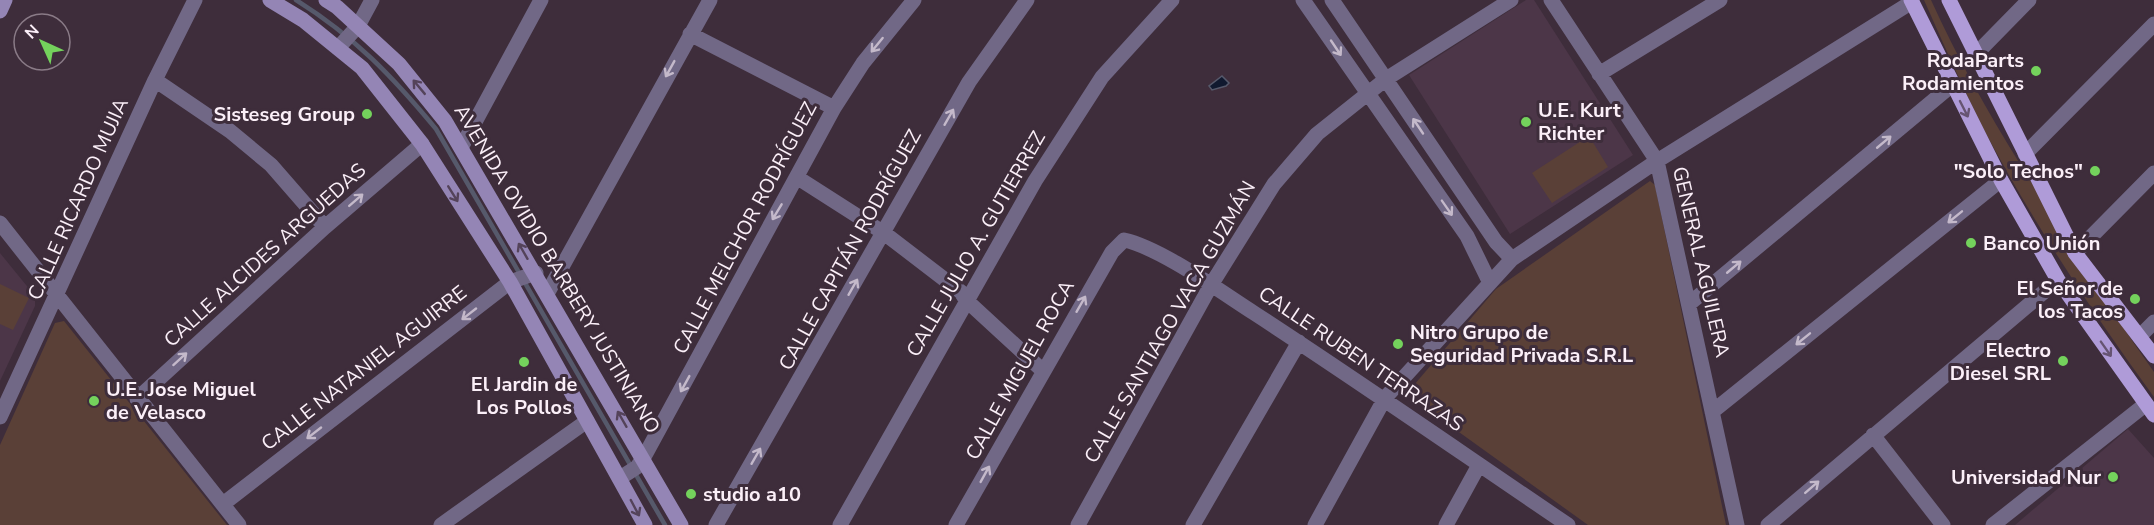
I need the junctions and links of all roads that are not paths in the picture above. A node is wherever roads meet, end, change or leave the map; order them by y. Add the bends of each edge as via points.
1 (5, 0) edge
2 (195, 0) edge
3 (270, 0) edge
4 (326, 0) edge
5 (372, 0) edge
6 (541, 0) edge
7 (710, 0) edge
8 (914, 0) edge
9 (1027, 0) edge
10 (1172, 0) edge
11 (1303, 0) edge
12 (1332, 0) edge
13 (1511, 0) edge
14 (1551, 0) edge
15 (1720, 0) edge
16 (1949, 0) edge
17 (2029, 0) edge
18 (1911, 1) edge
19 (0, 11) edge
20 (2154, 24) edge
21 (690, 34) junction
22 (348, 37) junction
23 (1975, 55) junction
24 (1599, 75) junction
25 (1386, 79) junction
26 (155, 80) junction
27 (1952, 86) junction
28 (1367, 94) junction
29 (834, 108) junction
30 (422, 144) junction
31 (462, 146) junction
32 (2025, 154) junction
33 (1657, 161) junction
34 (2154, 173) edge
35 (798, 178) junction
36 (2001, 180) junction
37 (0, 223) edge
38 (325, 227) junction
39 (884, 233) junction
40 (1124, 240) joint
41 (2074, 253) junction
42 (1512, 259) junction
43 (522, 278) junction
44 (2058, 280) junction
45 (1489, 281) junction
46 (1211, 285) junction
47 (548, 292) junction
48 (58, 295) junction
49 (966, 300) junction
50 (1689, 304) junction
51 (2154, 322) edge
52 (2140, 336) junction
53 (1299, 342) junction
54 (2154, 356) edge
55 (1042, 370) junction
56 (1385, 398) junction
57 (137, 399) junction
58 (2150, 410) edge
59 (1712, 412) junction
60 (0, 417) edge
61 (587, 421) junction
62 (1873, 435) junction
63 (1479, 465) junction
64 (632, 469) junction
65 (223, 504) junction
66 (239, 525) edge
67 (441, 525) edge
68 (645, 525) edge
69 (681, 525) edge
70 (716, 525) edge
71 (840, 525) edge
72 (956, 525) edge
73 (1078, 525) edge
74 (1193, 525) edge
75 (1315, 525) edge
76 (1446, 525) edge
77 (1568, 525) edge
78 (1737, 525) edge
79 (1768, 525) edge
80 (1943, 525) edge
81 (1993, 525) edge

1 - 19 street
2 - 26 street, CALLE RICARDO MUJIA
3 - 22 street, AVENIDA OVIDIO BARBERY JUSTINIANO via 303,20
4 - 22 street, AVENIDA OVIDIO BARBERY JUSTINIANO
5 - 22 street
6 - 31 street
7 - 21 street
8 -> 29 street, CALLE MELCHOR RODRÍGUEZ via 863,63
39 -> 9 street, CALLE CAPITÁN RODRÍGUEZ via 969,82
10 - 49 street, CALLE JULIO A. GUTIERREZ via 1102,77 1035,181
11 -> 28 street
12 - 25 street
13 - 25 street, CALLE SANTIAGO VACA GUZMÁN
14 - 24 street, GENERAL AGUILERA
15 - 24 street
16 - 23 main road
17 - 23 street
18 - 27 main road
18 - 33 street
20 - 32 street
21 - 29 street
21 -> 47 street
22 - 30 street, AVENIDA OVIDIO BARBERY JUSTINIANO via 362,68
31 -> 22 street, AVENIDA OVIDIO BARBERY JUSTINIANO via 399,64
23 - 32 main road
24 - 33 street, GENERAL AGUILERA
25 - 28 street, CALLE SANTIAGO VACA GUZMÁN
42 -> 25 street via 1496,242
26 - 38 street via 230,131 271,165
26 - 48 street, CALLE RICARDO MUJIA
27 -> 36 main road
50 -> 27 street
28 -> 45 street via 1467,236
28 - 46 street, CALLE SANTIAGO VACA GUZMÁN via 1317,134 1274,184
29 - 35 street, CALLE MELCHOR RODRÍGUEZ
38 -> 30 street, CALLE ALCIDES ARGUEDAS
30 -> 43 street, AVENIDA OVIDIO BARBERY JUSTINIANO
43 -> 31 street, AVENIDA OVIDIO BARBERY JUSTINIANO
32 - 41 main road
33 - 42 street
33 - 50 street, GENERAL AGUILERA
34 - 41 street
35 - 39 street
35 -> 64 street, CALLE MELCHOR RODRÍGUEZ
36 - 44 main road
36 -> 59 street
37 - 48 street
57 -> 38 street, CALLE ALCIDES ARGUEDAS
39 - 49 street via 961,292
70 -> 39 street, CALLE CAPITÁN RODRÍGUEZ
40 - 46 street, CALLE RUBEN TERRAZAS via 1138,243
55 -> 40 street, CALLE MIGUEL ROCA via 1112,252
41 - 52 main road
42 - 45 street
43 - 47 street, AVENIDA OVIDIO BARBERY JUSTINIANO
43 - 61 street, AVENIDA OVIDIO BARBERY JUSTINIANO
43 -> 65 street, CALLE NATANIEL AGUIRRE
44 -> 58 main road
44 - 62 street
45 - 56 street
46 - 53 street, CALLE RUBEN TERRAZAS
46 - 73 street, CALLE SANTIAGO VACA GUZMÁN
64 -> 47 street, AVENIDA OVIDIO BARBERY JUSTINIANO
48 - 57 street
48 - 60 street, CALLE RICARDO MUJIA
49 - 55 street
49 - 71 street, CALLE JULIO A. GUTIERREZ
50 - 59 street, GENERAL AGUILERA
51 - 52 street
52 - 54 main road
53 - 56 street, CALLE RUBEN TERRAZAS
53 - 74 street
72 -> 55 street, CALLE MIGUEL ROCA
56 - 63 street, CALLE RUBEN TERRAZAS
56 - 75 street
57 - 65 street
58 - 81 street
59 - 78 street, GENERAL AGUILERA
61 - 64 street, AVENIDA OVIDIO BARBERY JUSTINIANO
61 - 67 street
79 -> 62 street
62 - 80 street
63 - 76 street
63 - 77 street, CALLE RUBEN TERRAZAS
64 -> 68 street, AVENIDA OVIDIO BARBERY JUSTINIANO
64 - 69 street, AVENIDA OVIDIO BARBERY JUSTINIANO
65 - 66 street

